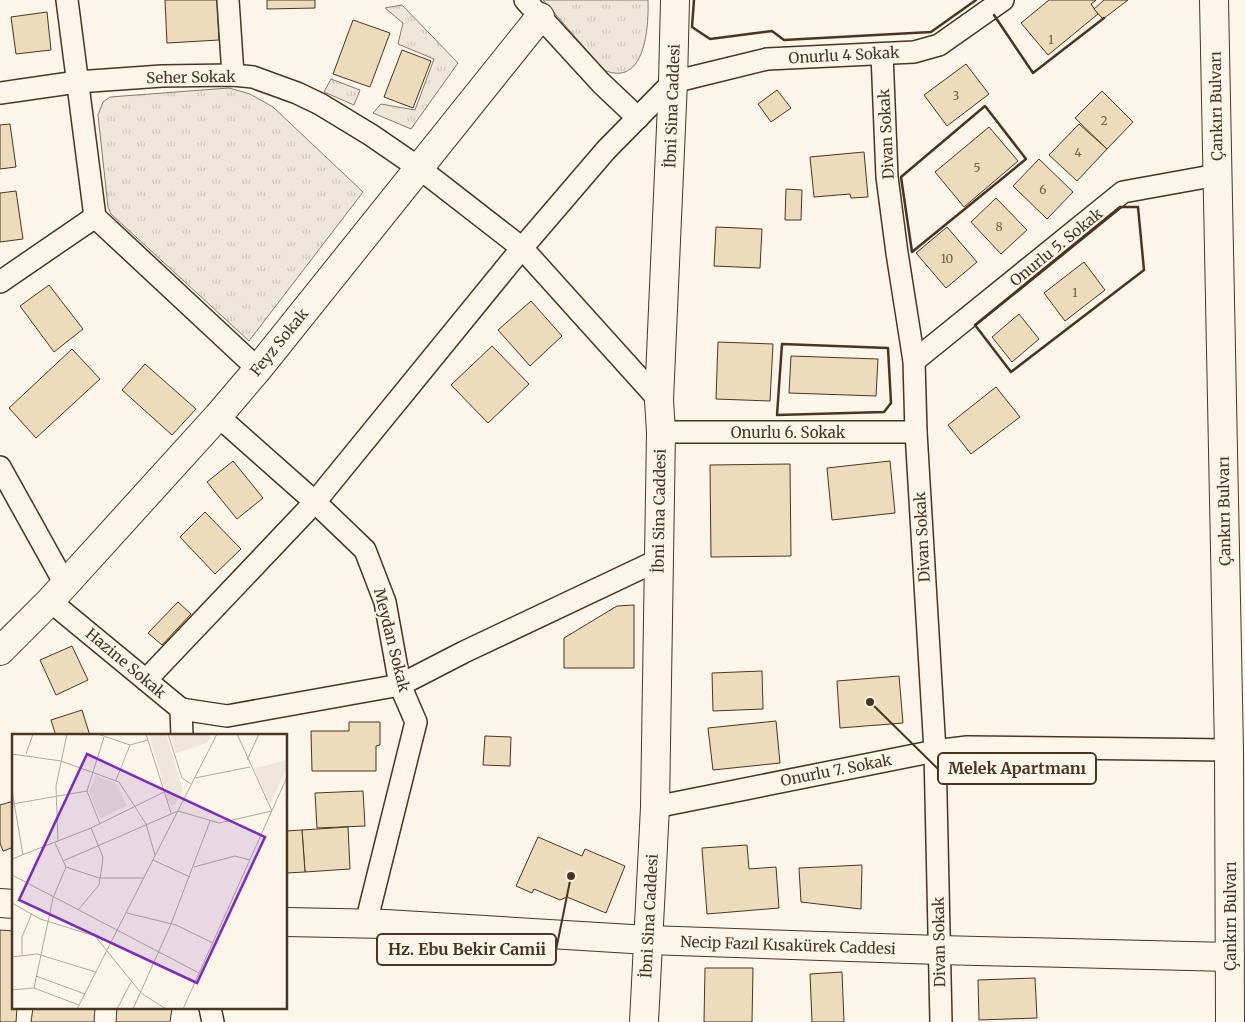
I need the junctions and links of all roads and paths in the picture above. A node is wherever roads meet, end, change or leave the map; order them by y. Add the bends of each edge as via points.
1 (67, 0) edge
2 (228, 0) edge
3 (675, 0) edge
4 (1003, 0) edge
5 (1214, 0) edge
6 (533, 8) edge
7 (882, 54) junction
8 (232, 75) junction
9 (77, 82) junction
10 (673, 82) junction
11 (0, 93) edge
12 (638, 118) junction
13 (419, 168) junction
14 (1218, 175) junction
15 (95, 217) junction
16 (522, 248) junction
17 (0, 282) edge
18 (914, 362) junction
19 (258, 369) junction
20 (659, 400) junction
21 (218, 416) junction
22 (661, 432) junction
23 (916, 432) junction
24 (0, 467) edge
25 (315, 502) junction
26 (658, 562) junction
27 (58, 592) junction
28 (0, 651) edge
29 (146, 680) junction
30 (400, 685) junction
31 (181, 709) junction
32 (182, 734) edge
33 (1229, 750) junction
34 (935, 751) junction
35 (655, 807) junction
36 (288, 922) edge
37 (366, 923) junction
38 (648, 940) junction
39 (939, 950) junction
40 (1230, 957) junction
41 (644, 1022) edge
42 (942, 1022) edge
43 (1230, 1022) edge

1 - 9 street
2 - 8 street
3 - 10 street, İbni Sina Caddesi
4 - 7 street, Onurlu 4 Sokak via 938,46 914,52
5 - 14 street, Çankırı Bulvarı
6 - 12 street via 602,84
6 - 13 street, Feyz Sokak
7 - 10 street, Onurlu 4 Sokak via 767,59
7 - 18 street, Divan Sokak via 887,176
8 - 9 street, Seher Sokak
8 - 13 street, Seher Sokak via 253,77 320,104
9 - 11 street, Seher Sokak
9 - 15 street
10 - 12 street
10 - 20 street, İbni Sina Caddesi
12 - 16 street via 606,150
13 - 16 street, Seher Sokak
13 - 19 street, Feyz Sokak
14 - 18 street, Onurlu 5. Sokak via 1123,192
14 - 33 street, Çankırı Bulvarı
15 - 17 street
15 - 19 street
16 - 20 street, Seher Sokak
16 - 25 street
18 - 23 street, Divan Sokak
19 - 21 street, Feyz Sokak
20 - 22 street, İbni Sina Caddesi
21 - 25 street, Meydan Sokak
21 - 27 street, Feyz Sokak
22 - 23 street, Onurlu 6. Sokak
22 - 26 street, İbni Sina Caddesi
23 - 34 street, Divan Sokak
24 - 27 street
25 - 29 street
25 - 30 street, Meydan Sokak via 365,550 385,602
26 - 30 street
26 - 35 street, İbni Sina Caddesi
27 - 28 street, Feyz Sokak
27 - 29 street, Hazine Sokak
29 - 31 street, Hazine Sokak
30 - 31 street via 227,716
30 - 37 street, Meydan Sokak via 416,722
31 - 32 street, Hazine Sokak
33 - 34 street, Onurlu 7. Sokak via 968,747
33 - 40 street, Çankırı Bulvarı
34 - 35 street, Onurlu 7. Sokak
34 - 39 street, Divan Sokak
35 - 38 street, İbni Sina Caddesi
36 - 37 street, Necip Fazıl Kısakürek Caddesi
37 - 38 street, Necip Fazıl Kısakürek Caddesi
38 - 39 street, Necip Fazıl Kısakürek Caddesi
38 - 41 street, İbni Sina Caddesi
39 - 40 street, Necip Fazıl Kısakürek Caddesi
39 - 42 street, Divan Sokak
40 - 43 street, Çankırı Bulvarı

